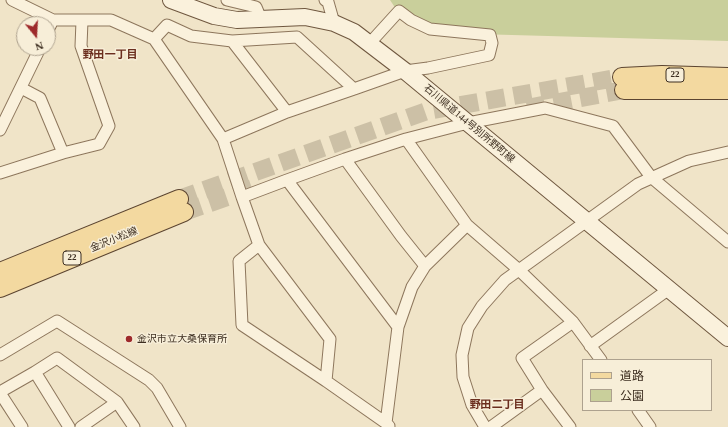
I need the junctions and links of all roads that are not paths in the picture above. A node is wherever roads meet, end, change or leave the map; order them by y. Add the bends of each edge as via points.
1 (12, 0) edge
2 (172, 0) edge
3 (227, 0) edge
4 (325, 0) edge
5 (36, 16) edge
6 (261, 19) junction
7 (82, 21) junction
8 (334, 23) junction
9 (56, 24) edge
10 (154, 39) junction
11 (232, 41) junction
12 (369, 44) junction
13 (36, 56) edge
14 (405, 71) junction
15 (728, 77) edge
16 (21, 88) junction
17 (354, 89) junction
18 (728, 90) edge
19 (287, 112) junction
20 (468, 123) junction
21 (0, 130) edge
22 (223, 139) junction
23 (406, 139) junction
24 (63, 152) junction
25 (728, 152) edge
26 (345, 159) junction
27 (0, 173) edge
28 (651, 177) junction
29 (287, 180) junction
30 (242, 197) junction
31 (138, 215) junction
32 (587, 221) junction
33 (467, 225) junction
34 (129, 234) junction
35 (728, 242) edge
36 (259, 245) junction
37 (0, 262) edge
38 (425, 266) junction
39 (519, 270) junction
40 (0, 272) edge
41 (0, 288) edge
42 (669, 289) junction
43 (0, 298) edge
44 (573, 322) junction
45 (398, 327) junction
46 (728, 338) edge
47 (590, 346) junction
48 (0, 355) edge
49 (600, 359) edge
50 (34, 372) junction
51 (326, 380) junction
52 (542, 390) junction
53 (0, 393) edge
54 (118, 402) junction
55 (639, 411) edge
56 (388, 425) edge
57 (177, 426) edge
58 (22, 427) edge
59 (69, 427) edge
60 (81, 427) edge
61 (134, 427) edge
62 (485, 427) edge
63 (491, 427) edge
64 (570, 427) edge
65 (650, 427) edge

1 - 5 street
2 - 6 main road, 石川県道144号別所野町線 via 214,16 237,20
3 - 6 street via 256,7
4 - 8 street via 328,2
6 - 8 main road, 石川県道144号別所野町線 via 305,17
7 - 9 street
7 - 10 street via 111,20
7 - 24 street via 81,46 109,126 99,144
8 - 12 main road, 石川県道144号別所野町線 via 354,32
10 - 11 street via 167,25 191,36
10 - 22 street
11 - 17 street via 297,37
11 - 19 street
12 - 14 main road, 石川県道144号別所野町線
12 - 14 street via 399,11 430,29 490,35 492,43 489,55
13 - 16 street
14 - 17 street
14 - 20 main road, 石川県道144号別所野町線
15 - 18 main road, 22 via 662,75 623,83
16 - 21 street
16 - 24 street via 40,98
17 - 19 street
19 - 22 street
20 - 23 street
20 - 28 street via 545,108 613,126
20 - 32 main road, 石川県道144号別所野町線
22 - 30 street
23 - 26 street
23 - 33 street
24 - 27 street
25 - 28 street via 689,161
26 - 29 street
26 - 38 street
28 - 32 street
28 - 35 street
29 - 30 street
29 - 45 street
30 - 36 street
31 - 34 main road, 金沢小松線 / 22 via 182,205
31 - 37 main road, 22 via 67,237
31 - 40 main road, 金沢小松線 / 22
32 - 39 street
32 - 42 main road, 石川県道144号別所野町線
33 - 38 street
33 - 39 street
34 - 41 main road, 金沢小松線 / 22
34 - 43 main road, 22 via 66,268
36 - 51 street via 330,339
36 - 51 street via 239,261 242,325
38 - 45 street via 412,287
39 - 44 street
39 - 62 street via 505,280 482,306 468,328 462,355 463,378 472,405
42 - 46 main road, 石川県道144号別所野町線
42 - 47 street
44 - 47 street
44 - 52 street via 522,358
45 - 56 street
47 - 49 street
48 - 57 street via 57,321 149,380 157,388
50 - 53 street
50 - 54 street via 57,358
50 - 59 street
51 - 56 street
52 - 63 street
52 - 64 street
53 - 58 street
54 - 60 street
54 - 61 street
55 - 65 street

